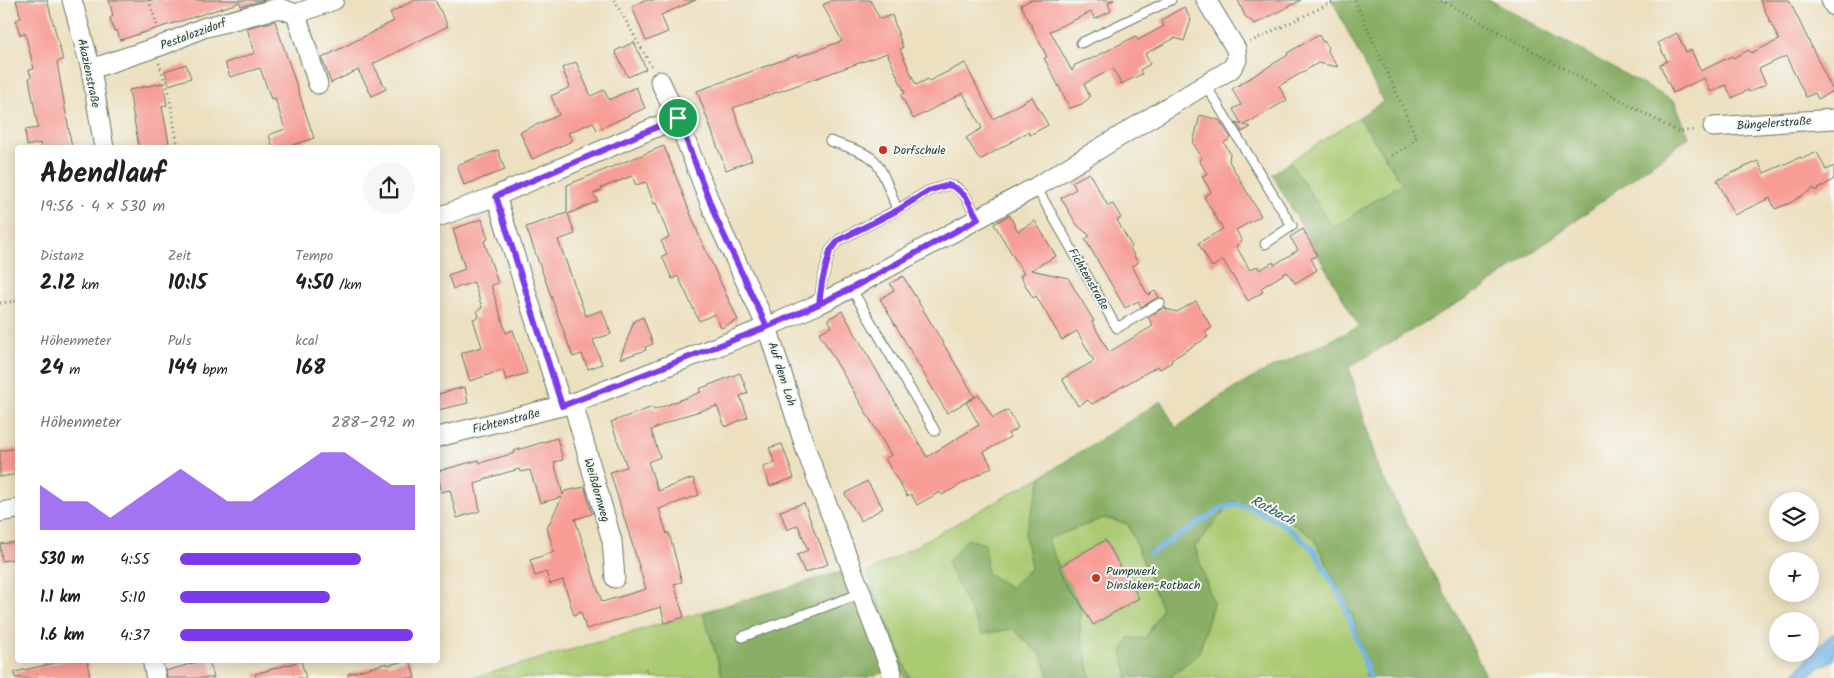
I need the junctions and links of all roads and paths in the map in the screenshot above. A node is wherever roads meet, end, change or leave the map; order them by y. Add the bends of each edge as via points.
1 (72, 0) edge
2 (149, 0) edge
3 (335, 0) edge
4 (614, 0) edge
5 (1170, 0) edge
6 (1206, 0) edge
7 (1337, 0) edge
8 (1355, 0) edge
9 (1441, 0) edge
10 (1831, 0) edge
11 (1834, 6) edge
12 (296, 14) junction
13 (1081, 44) dead end
14 (158, 47) junction
15 (1236, 49) junction
16 (90, 69) junction
17 (660, 80) joint
18 (318, 84) dead end
19 (1205, 84) junction
20 (678, 118) junction
21 (1834, 120) edge
22 (1713, 127) joint
23 (830, 141) dead end
24 (103, 145) edge
25 (178, 145) edge
26 (1390, 156) dead end
27 (1036, 187) junction
28 (496, 196) junction
29 (898, 210) junction
30 (440, 216) edge
31 (978, 219) junction
32 (1265, 244) dead end
33 (852, 288) junction
34 (15, 301) edge
35 (0, 302) edge
36 (1160, 303) dead end
37 (819, 304) junction
38 (767, 327) junction
39 (567, 405) junction
40 (935, 431) dead end
41 (440, 437) edge
42 (15, 510) edge
43 (0, 512) edge
44 (615, 578) dead end
45 (862, 593) junction
46 (742, 637) dead end
47 (153, 663) edge
48 (646, 668) dead end
49 (892, 672) dead end
50 (156, 678) edge
51 (649, 678) edge

1 - 16 street, Akazienstraße
2 - 14 path
3 - 12 street, Pestalozzidorf
4 - 17 path
5 - 13 lane
6 - 15 street
7 - 15 path
8 - 26 path via 1416,137 1408,147
9 - 22 path via 1678,132
10 - 11 street
12 - 14 street, Pestalozzidorf via 279,8 203,28
12 - 18 street
14 - 16 street, Pestalozzidorf
14 - 25 path
15 - 19 street, Fichtenstraße via 1237,60 1231,69
16 - 24 street, Akazienstraße
17 - 20 street, Auf dem Loh
19 - 27 street, Fichtenstraße
19 - 32 lane via 1292,226
20 - 28 street
20 - 38 street, Auf dem Loh via 716,218
21 - 22 street, Büngelerstraße
23 - 29 lane via 874,160
27 - 31 street, Fichtenstraße
27 - 36 lane, Fichtenstraße via 1117,328
28 - 30 street
28 - 39 street, Weißdornweg
29 - 31 lane via 928,191 948,185 966,197
29 - 37 lane via 839,240 830,251
31 - 33 street, Fichtenstraße
33 - 37 street, Fichtenstraße
33 - 40 lane
34 - 35 path
37 - 38 street, Fichtenstraße
38 - 39 street, Fichtenstraße
38 - 45 street, Auf dem Loh via 806,450
39 - 41 street, Fichtenstraße
39 - 44 street, Weißdornweg via 612,541
42 - 43 street
45 - 46 lane
45 - 49 street, Auf dem Loh
47 - 50 street
48 - 51 path

